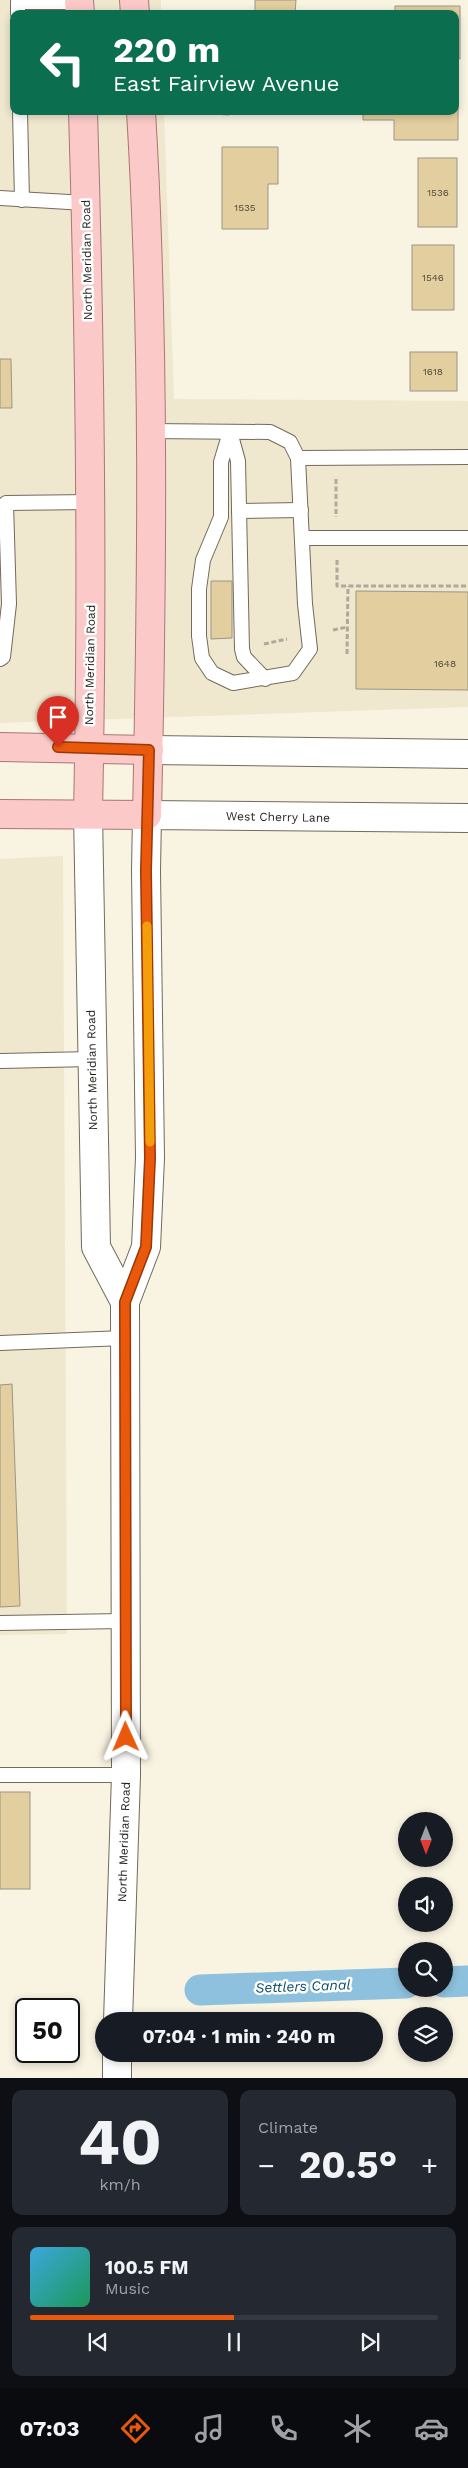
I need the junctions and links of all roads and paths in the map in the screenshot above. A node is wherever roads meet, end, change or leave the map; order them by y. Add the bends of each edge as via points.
1 (79, 5) edge
2 (18, 10) edge
3 (20, 115) edge
4 (83, 115) edge
5 (141, 115) edge
6 (0, 198) edge
7 (22, 200) junction
8 (86, 203) junction
9 (150, 431) junction
10 (230, 432) junction
11 (468, 456) edge
12 (298, 458) junction
13 (336, 471) dead end
14 (91, 502) junction
15 (3, 504) edge
16 (300, 510) junction
17 (239, 512) junction
18 (336, 523) dead end
19 (302, 538) junction
20 (468, 538) edge
21 (337, 558) dead end
22 (348, 586) junction
23 (468, 586) edge
24 (347, 628) junction
25 (333, 630) dead end
26 (291, 638) dead end
27 (257, 644) dead end
28 (347, 654) dead end
29 (0, 659) edge
30 (265, 679) junction
31 (0, 747) edge
32 (89, 748) junction
33 (149, 750) junction
34 (468, 754) edge
35 (88, 813) junction
36 (0, 814) edge
37 (147, 815) junction
38 (468, 818) edge
39 (92, 1059) junction
40 (0, 1061) edge
41 (125, 1302) junction
42 (124, 1338) junction
43 (0, 1343) edge
44 (124, 1621) junction
45 (0, 1623) edge
46 (0, 1776) edge
47 (126, 1776) junction
48 (118, 2012) edge
49 (117, 2062) edge
50 (117, 2078) edge

1 - 2 lane via 18,2
3 - 7 lane
4 - 8 main road, North Meridian Road
5 - 9 main road, North Meridian Road via 148,262
6 - 7 lane
7 - 8 lane
8 - 14 main road, North Meridian Road
9 - 10 lane
9 - 33 main road, North Meridian Road
10 - 12 lane via 270,432 290,442
10 - 17 lane via 238,461
10 - 30 lane via 221,462 221,517 203,560 199,589 200,644 202,658 212,673 222,679 233,683
11 - 12 lane
12 - 16 lane
13 - 18 path
14 - 15 lane
14 - 32 main road, North Meridian Road
15 - 29 lane via 9,604 3,657
16 - 17 lane
16 - 19 lane
17 - 30 lane via 242,649 244,657
19 - 20 lane
19 - 30 lane via 310,649 293,673
21 - 22 path via 337,586
22 - 23 path
22 - 24 path
24 - 25 path
24 - 28 path
26 - 27 path
31 - 32 main road
32 - 33 main road
32 - 35 main road, North Meridian Road
33 - 34 main road
33 - 37 main road, North Meridian Road
35 - 36 main road, West Cherry Lane
35 - 37 main road, West Cherry Lane
35 - 39 main road, North Meridian Road
37 - 38 main road, West Cherry Lane
37 - 41 main road, North Meridian Road via 150,1158 146,1247
39 - 40 lane
39 - 41 main road, North Meridian Road via 96,1247
41 - 42 main road, North Meridian Road
42 - 43 lane
42 - 44 main road, North Meridian Road
44 - 45 lane
44 - 47 main road, North Meridian Road
46 - 47 lane
47 - 48 main road, North Meridian Road
49 - 50 main road

